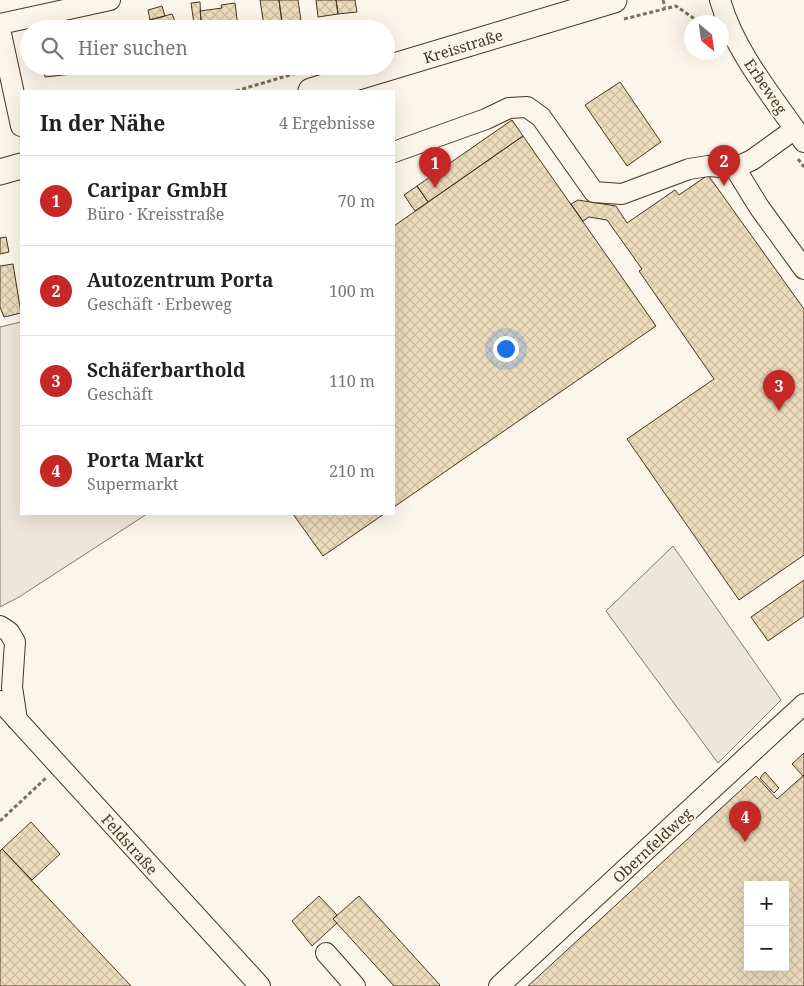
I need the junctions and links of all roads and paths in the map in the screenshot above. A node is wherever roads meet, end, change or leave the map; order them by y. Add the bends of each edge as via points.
1 (110, 0) edge
2 (614, 0) edge
3 (663, 0) edge
4 (720, 0) edge
5 (689, 15) edge
6 (0, 24) edge
7 (0, 29) edge
8 (395, 58) edge
9 (332, 75) edge
10 (306, 82) edge
11 (244, 90) edge
12 (20, 121) edge
13 (799, 136) edge
14 (395, 152) edge
15 (20, 166) edge
16 (735, 168) junction
17 (0, 172) edge
18 (804, 269) edge
19 (0, 626) edge
20 (0, 701) edge
21 (804, 704) edge
22 (18, 720) junction
23 (59, 766) junction
24 (0, 821) edge
25 (326, 953) dead end
26 (260, 986) edge
27 (355, 986) edge
28 (499, 986) edge

1 - 6 street
2 - 8 main road, Kreisstraße
3 - 5 path via 665,7 676,6
4 - 13 street, Erbeweg via 731,32
7 - 12 street
9 - 10 main road, Kreisstraße
10 - 11 path
13 - 16 street
14 - 16 street via 486,120 509,108 527,107 540,117 594,192 622,194 689,169 708,166
15 - 17 main road
16 - 18 street
19 - 22 street via 15,642 12,687
20 - 22 street, Feldstraße
21 - 28 street, Obernfeldweg
22 - 23 street, Feldstraße
23 - 24 path
23 - 26 street, Feldstraße
25 - 27 street

